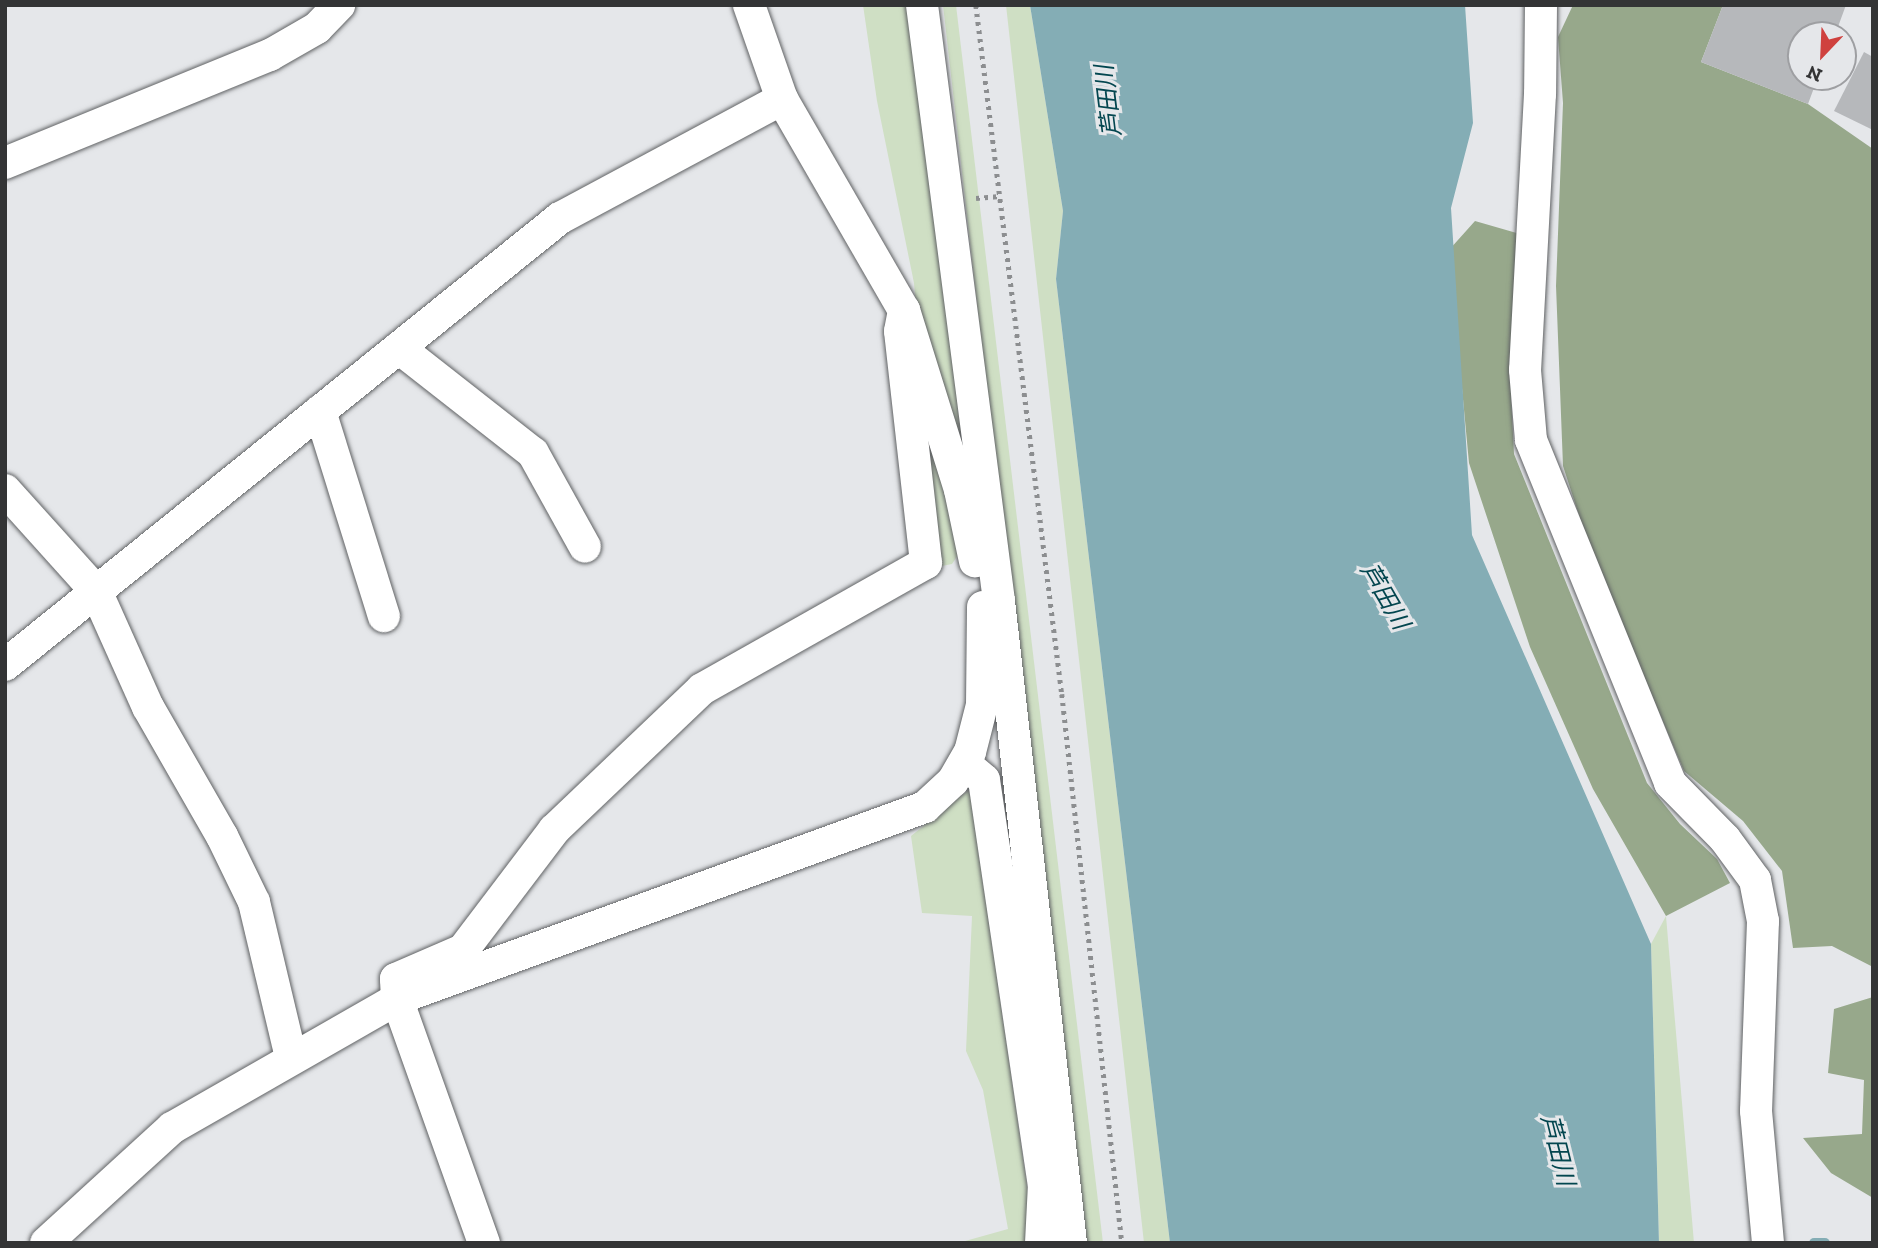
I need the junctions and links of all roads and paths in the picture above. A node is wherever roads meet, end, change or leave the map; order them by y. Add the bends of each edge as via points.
1 (339, 5) edge
2 (749, 5) edge
3 (922, 5) edge
4 (976, 5) edge
5 (1541, 5) edge
6 (782, 99) junction
7 (5, 163) edge
8 (904, 310) junction
9 (399, 348) junction
10 (320, 411) junction
11 (5, 490) edge
12 (584, 547) dead end
13 (96, 591) junction
14 (991, 602) junction
15 (384, 616) dead end
16 (5, 665) edge
17 (964, 763) junction
18 (397, 999) junction
19 (291, 1056) junction
20 (46, 1243) edge
21 (484, 1243) edge
22 (1041, 1243) edge
23 (1071, 1243) edge
24 (1122, 1243) edge
25 (1768, 1243) edge

1 - 7 street via 317,28 270,55
2 - 6 street
3 - 14 street
4 - 24 path via 1062,694
5 - 25 street via 1541,94 1525,370 1531,440 1670,783 1725,839 1755,880 1763,921 1756,1111
6 - 8 street
6 - 9 street via 560,218
8 - 14 street
8 - 18 street via 900,331 926,563 702,689 554,830 463,950 396,979
9 - 10 street
9 - 12 street via 533,453
10 - 13 street
10 - 15 street
11 - 13 street
13 - 16 street
13 - 19 street via 148,707 254,902
14 - 17 street via 982,705
14 - 23 street
17 - 18 street via 953,781 925,807
17 - 22 street via 984,780 1044,1184
18 - 19 street
18 - 21 street
19 - 20 street via 172,1128

